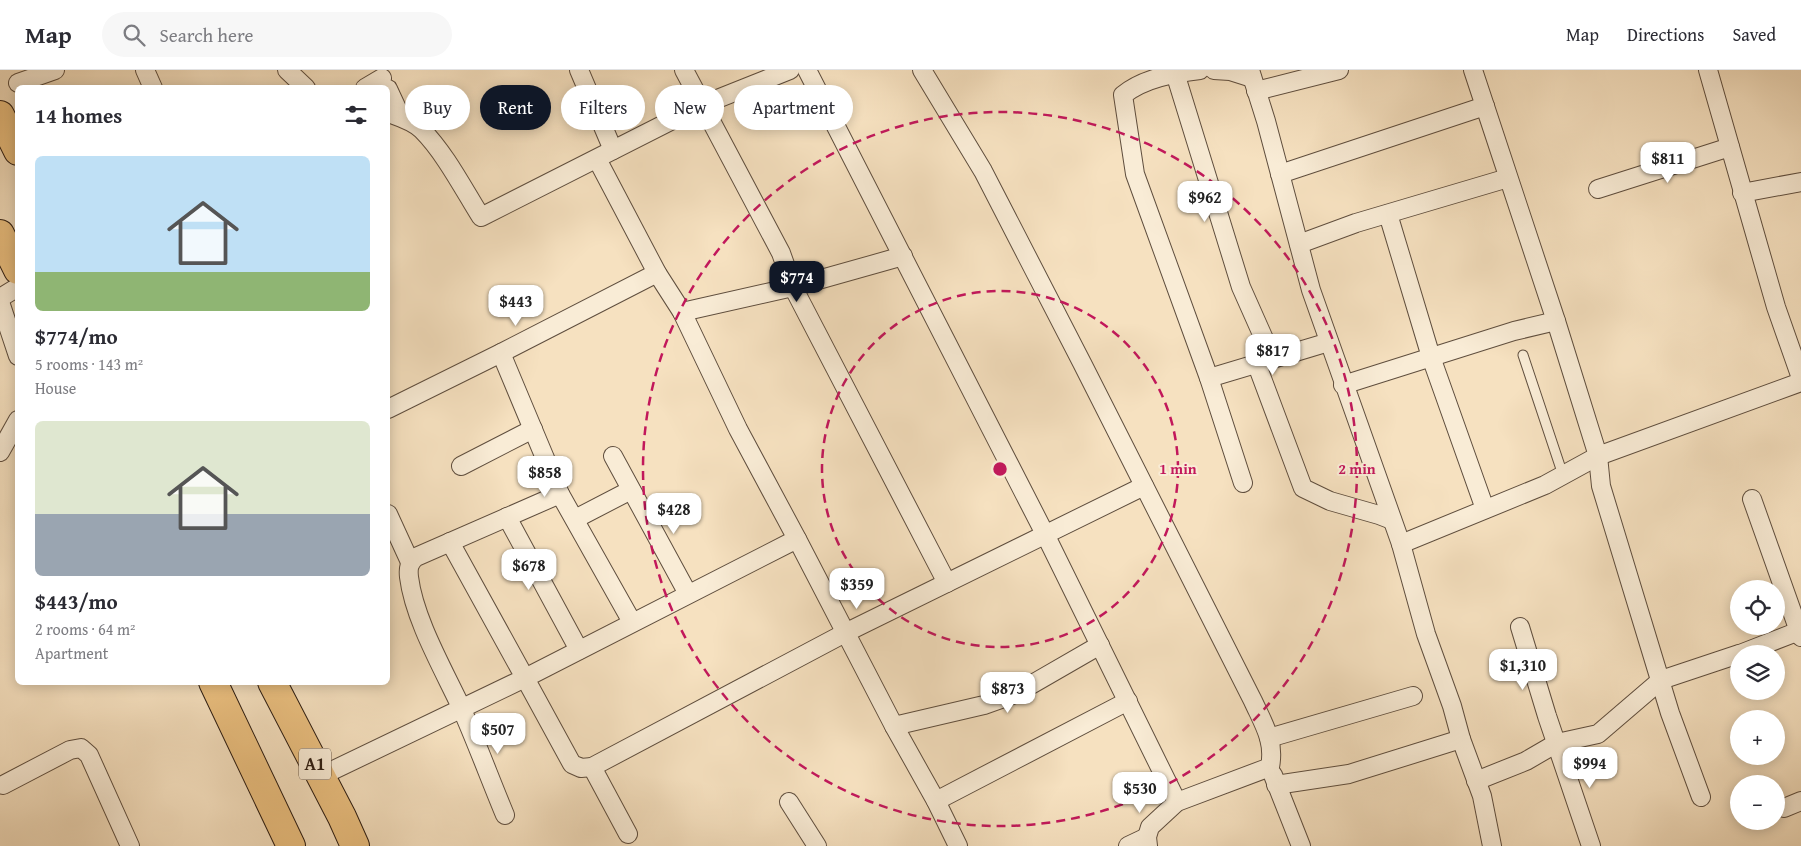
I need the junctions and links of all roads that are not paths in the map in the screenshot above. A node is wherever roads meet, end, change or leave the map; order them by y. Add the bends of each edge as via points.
1 (55, 70) edge
2 (145, 70) edge
3 (287, 70) edge
4 (579, 70) edge
5 (684, 70) edge
6 (790, 70) edge
7 (807, 70) edge
8 (922, 70) edge
9 (1200, 70) edge
10 (1214, 70) edge
11 (1339, 70) edge
12 (1473, 70) edge
13 (1708, 70) edge
14 (1175, 73) junction
15 (1253, 79) edge
16 (17, 80) edge
17 (152, 85) edge
18 (301, 85) edge
19 (692, 85) edge
20 (724, 96) edge
21 (390, 100) edge
22 (1484, 106) junction
23 (0, 115) edge
24 (394, 115) edge
25 (655, 129) edge
26 (715, 130) edge
27 (15, 145) edge
28 (1730, 148) junction
29 (613, 150) junction
30 (597, 159) junction
31 (1280, 174) junction
32 (1508, 178) junction
33 (1801, 182) edge
34 (1598, 189) dead end
35 (1742, 193) junction
36 (1388, 214) junction
37 (0, 234) edge
38 (1299, 244) junction
39 (903, 256) junction
40 (15, 264) edge
41 (657, 273) junction
42 (793, 287) junction
43 (15, 289) edge
44 (0, 298) edge
45 (0, 302) edge
46 (682, 312) junction
47 (1556, 321) junction
48 (1328, 342) junction
49 (15, 347) edge
50 (501, 353) junction
51 (1523, 355) dead end
52 (1431, 357) junction
53 (1265, 362) junction
54 (1208, 378) junction
55 (1801, 378) edge
56 (1801, 382) edge
57 (1343, 385) junction
58 (390, 407) edge
59 (15, 425) edge
60 (533, 429) junction
61 (0, 452) edge
62 (614, 456) dead end
63 (1598, 456) junction
64 (461, 466) dead end
65 (1563, 475) junction
66 (1243, 483) dead end
67 (1144, 486) junction
68 (631, 490) junction
69 (560, 494) junction
70 (1752, 499) dead end
71 (1486, 509) junction
72 (507, 517) junction
73 (390, 518) edge
74 (575, 519) junction
75 (1392, 520) junction
76 (1046, 536) junction
77 (797, 539) junction
78 (450, 542) junction
79 (1401, 544) junction
80 (410, 562) junction
81 (947, 583) junction
82 (688, 594) junction
83 (632, 622) junction
84 (1520, 628) dead end
85 (845, 633) junction
86 (1800, 634) edge
87 (1100, 645) junction
88 (1766, 645) edge
89 (579, 650) junction
90 (1730, 657) edge
91 (525, 678) junction
92 (1661, 680) junction
93 (214, 685) edge
94 (274, 685) edge
95 (1413, 696) dead end
96 (1128, 702) junction
97 (461, 708) junction
98 (894, 726) junction
99 (1269, 738) junction
100 (1461, 739) junction
101 (1557, 743) junction
102 (592, 767) junction
103 (1270, 767) junction
104 (321, 776) junction
105 (1476, 781) junction
106 (3, 785) dead end
107 (1276, 785) junction
108 (1701, 797) dead end
109 (936, 801) junction
110 (1801, 801) edge
111 (789, 802) dead end
112 (1177, 802) junction
113 (1785, 808) edge
114 (505, 815) dead end
115 (628, 834) dead end
116 (1148, 841) edge
117 (130, 846) edge
118 (291, 846) edge
119 (355, 846) edge
120 (818, 846) edge
121 (958, 846) edge
122 (1128, 846) edge
123 (1301, 846) edge
124 (1492, 846) edge
125 (1591, 846) edge

1 - 16 street
2 - 17 street
3 - 18 street
4 - 29 street
5 - 19 street
6 - 20 street
7 - 39 street
8 - 67 street via 983,171
9 - 14 street
10 - 15 street via 1230,71
11 - 15 street
12 - 22 street
13 - 28 street
14 - 53 street
14 - 54 street via 1133,87 1123,95 1136,174
15 - 31 street
21 - 24 street
22 - 31 street
22 - 32 street
23 - 27 main road
24 - 30 street via 422,130 450,166 481,217
25 - 29 street
26 - 42 street via 781,253
28 - 34 street
28 - 35 street
29 - 30 street
30 - 41 street
31 - 38 street
32 - 36 street
32 - 47 street
33 - 35 street
35 - 55 street
36 - 38 street
36 - 52 street
37 - 40 main road
38 - 48 street
39 - 42 street
39 - 76 street
41 - 46 street
41 - 50 street
42 - 46 street
42 - 81 street
43 - 44 street
45 - 49 street
46 - 77 street via 738,429
47 - 52 street
47 - 63 street
48 - 53 street
48 - 57 street
50 - 58 street
50 - 60 street
51 - 65 lane
52 - 57 street
52 - 71 street
53 - 54 street
53 - 75 street via 1303,488 1330,501
54 - 66 street
56 - 63 street
57 - 75 street
59 - 61 street
60 - 64 street
60 - 69 street
62 - 68 street
63 - 65 street
63 - 92 street via 1601,486
65 - 71 street
67 - 76 street
67 - 99 street
68 - 74 street
68 - 82 street
69 - 72 street
69 - 74 street
70 - 86 street
71 - 79 street
72 - 78 street
72 - 89 street
73 - 80 street
74 - 83 street
75 - 79 street
76 - 81 street
76 - 87 street
77 - 82 street
77 - 85 street
78 - 80 street
78 - 91 street
79 - 100 street via 1426,634
80 - 97 street via 409,579 416,606
81 - 85 street
82 - 83 street
83 - 89 street
84 - 101 street
85 - 98 street
85 - 102 street
86 - 88 street
87 - 96 street
87 - 98 street via 1016,694 984,705
89 - 91 street
90 - 92 street
91 - 97 street
91 - 102 street via 572,764 581,768
92 - 101 street via 1598,734
92 - 108 street
93 - 118 main road
94 - 104 main road, A1
95 - 99 street
96 - 109 street
96 - 112 street
97 - 104 street
97 - 114 street
98 - 109 street
99 - 103 street via 1273,753
100 - 105 street
100 - 107 street via 1349,774
101 - 105 street via 1526,761
101 - 125 street
102 - 115 street
103 - 107 street
103 - 112 street
104 - 119 main road, A1
105 - 124 street
106 - 117 street via 70,750 81,748 89,755
107 - 123 street
109 - 121 street
110 - 113 street
111 - 120 street
112 - 116 street via 1150,828
116 - 122 street

